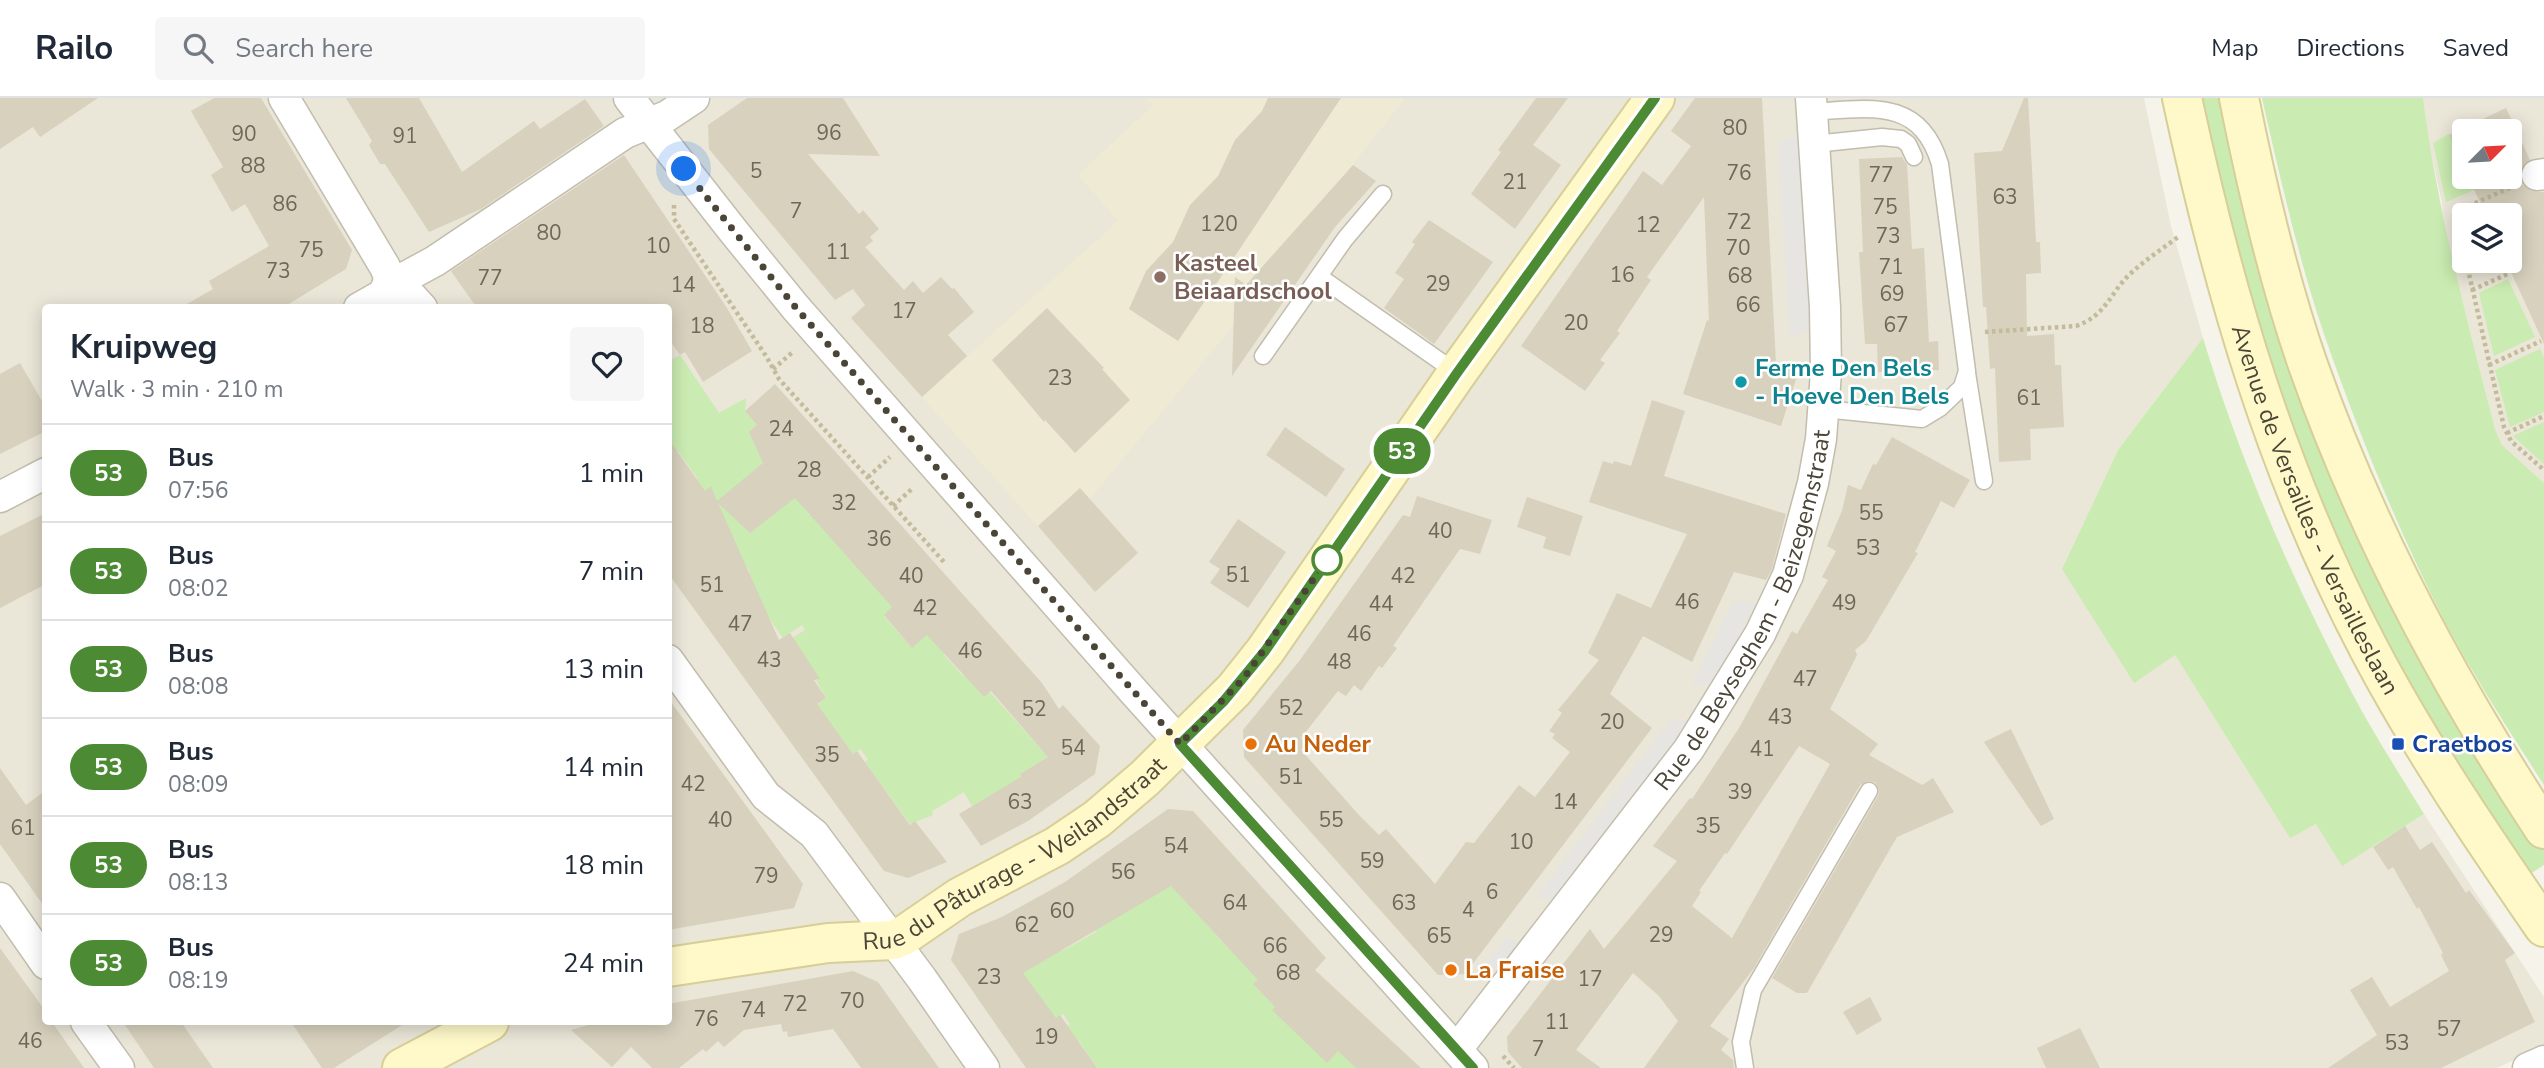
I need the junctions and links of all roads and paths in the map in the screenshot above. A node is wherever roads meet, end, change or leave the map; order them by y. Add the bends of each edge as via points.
1 (284, 98) edge
2 (629, 98) edge
3 (694, 98) edge
4 (1655, 98) edge
5 (2182, 98) edge
6 (2239, 98) edge
7 (1812, 105) edge
8 (647, 123) junction
9 (1814, 144) junction
10 (1914, 157) dead end
11 (2540, 175) edge
12 (1382, 194) dead end
13 (2475, 203) edge
14 (674, 205) dead end
15 (2183, 233) dead end
16 (2468, 273) edge
17 (2510, 273) dead end
18 (1320, 277) junction
19 (387, 288) junction
20 (2472, 290) junction
21 (366, 304) edge
22 (418, 304) edge
23 (1984, 332) dead end
24 (2541, 341) dead end
25 (797, 348) dead end
26 (1263, 356) dead end
27 (2489, 365) junction
28 (773, 369) junction
29 (1967, 371) junction
30 (1457, 373) junction
31 (1824, 409) junction
32 (2544, 416) edge
33 (2507, 433) junction
34 (893, 454) dead end
35 (2544, 470) edge
36 (42, 475) edge
37 (867, 477) junction
38 (1984, 481) dead end
39 (918, 483) dead end
40 (0, 497) edge
41 (893, 506) junction
42 (944, 562) dead end
43 (672, 666) edge
44 (1180, 744) junction
45 (1868, 791) dead end
46 (2544, 829) edge
47 (2532, 883) edge
48 (0, 898) edge
49 (2543, 925) edge
50 (893, 940) junction
51 (42, 958) edge
52 (672, 966) edge
53 (88, 1025) edge
54 (483, 1025) edge
55 (1465, 1058) edge
56 (2544, 1061) edge
57 (119, 1068) edge
58 (402, 1068) edge
59 (984, 1068) edge
60 (1745, 1068) edge
61 (2529, 1068) edge

1 - 19 street via 385,267
2 - 8 street
3 - 8 street
4 - 30 street, Rue du Pâturage - Weilandstraat
5 - 47 street, Avenue de Versailles - Versailleslaan via 2235,317 2310,524 2364,639 2449,786
6 - 46 street, Avenue de Versailles - Versailleslaan via 2294,321 2351,474 2452,681
7 - 9 street, Rue de Beyseghem - Beizegemstraat
7 - 29 lane via 1895,109 1914,118 1932,139 1940,164
8 - 19 street
8 - 44 street via 796,308
9 - 10 lane via 1892,137 1908,144
9 - 31 street, Rue de Beyseghem - Beizegemstraat via 1825,307
11 - 13 path
12 - 18 lane
14 - 28 path via 674,219
15 - 23 path via 2130,274 2104,310 2084,323
16 - 20 path
17 - 20 path
18 - 26 lane
18 - 30 lane
19 - 21 street
19 - 22 street via 411,296
20 - 27 path
24 - 27 path
25 - 28 path
27 - 33 path
28 - 37 path
29 - 31 lane via 1962,387 1922,419
29 - 38 lane
30 - 44 street, Rue du Pâturage - Weilandstraat via 1260,658
31 - 55 street, Rue de Beyseghem - Beizegemstraat via 1796,552 1760,634 1689,749
32 - 33 path
33 - 35 path
34 - 37 path
36 - 40 street
37 - 41 path
39 - 41 path
41 - 42 path
43 - 50 street via 766,796 814,834
44 - 50 street, Rue du Pâturage - Weilandstraat via 1121,800 1077,833
44 - 55 street
45 - 60 lane via 1753,990 1741,1042
47 - 49 street, Avenue de Versailles - Versailleslaan
48 - 51 street
50 - 52 street, Rue du Pâturage - Weilandstraat via 828,943
50 - 59 street
53 - 57 street
54 - 58 street
56 - 61 street

